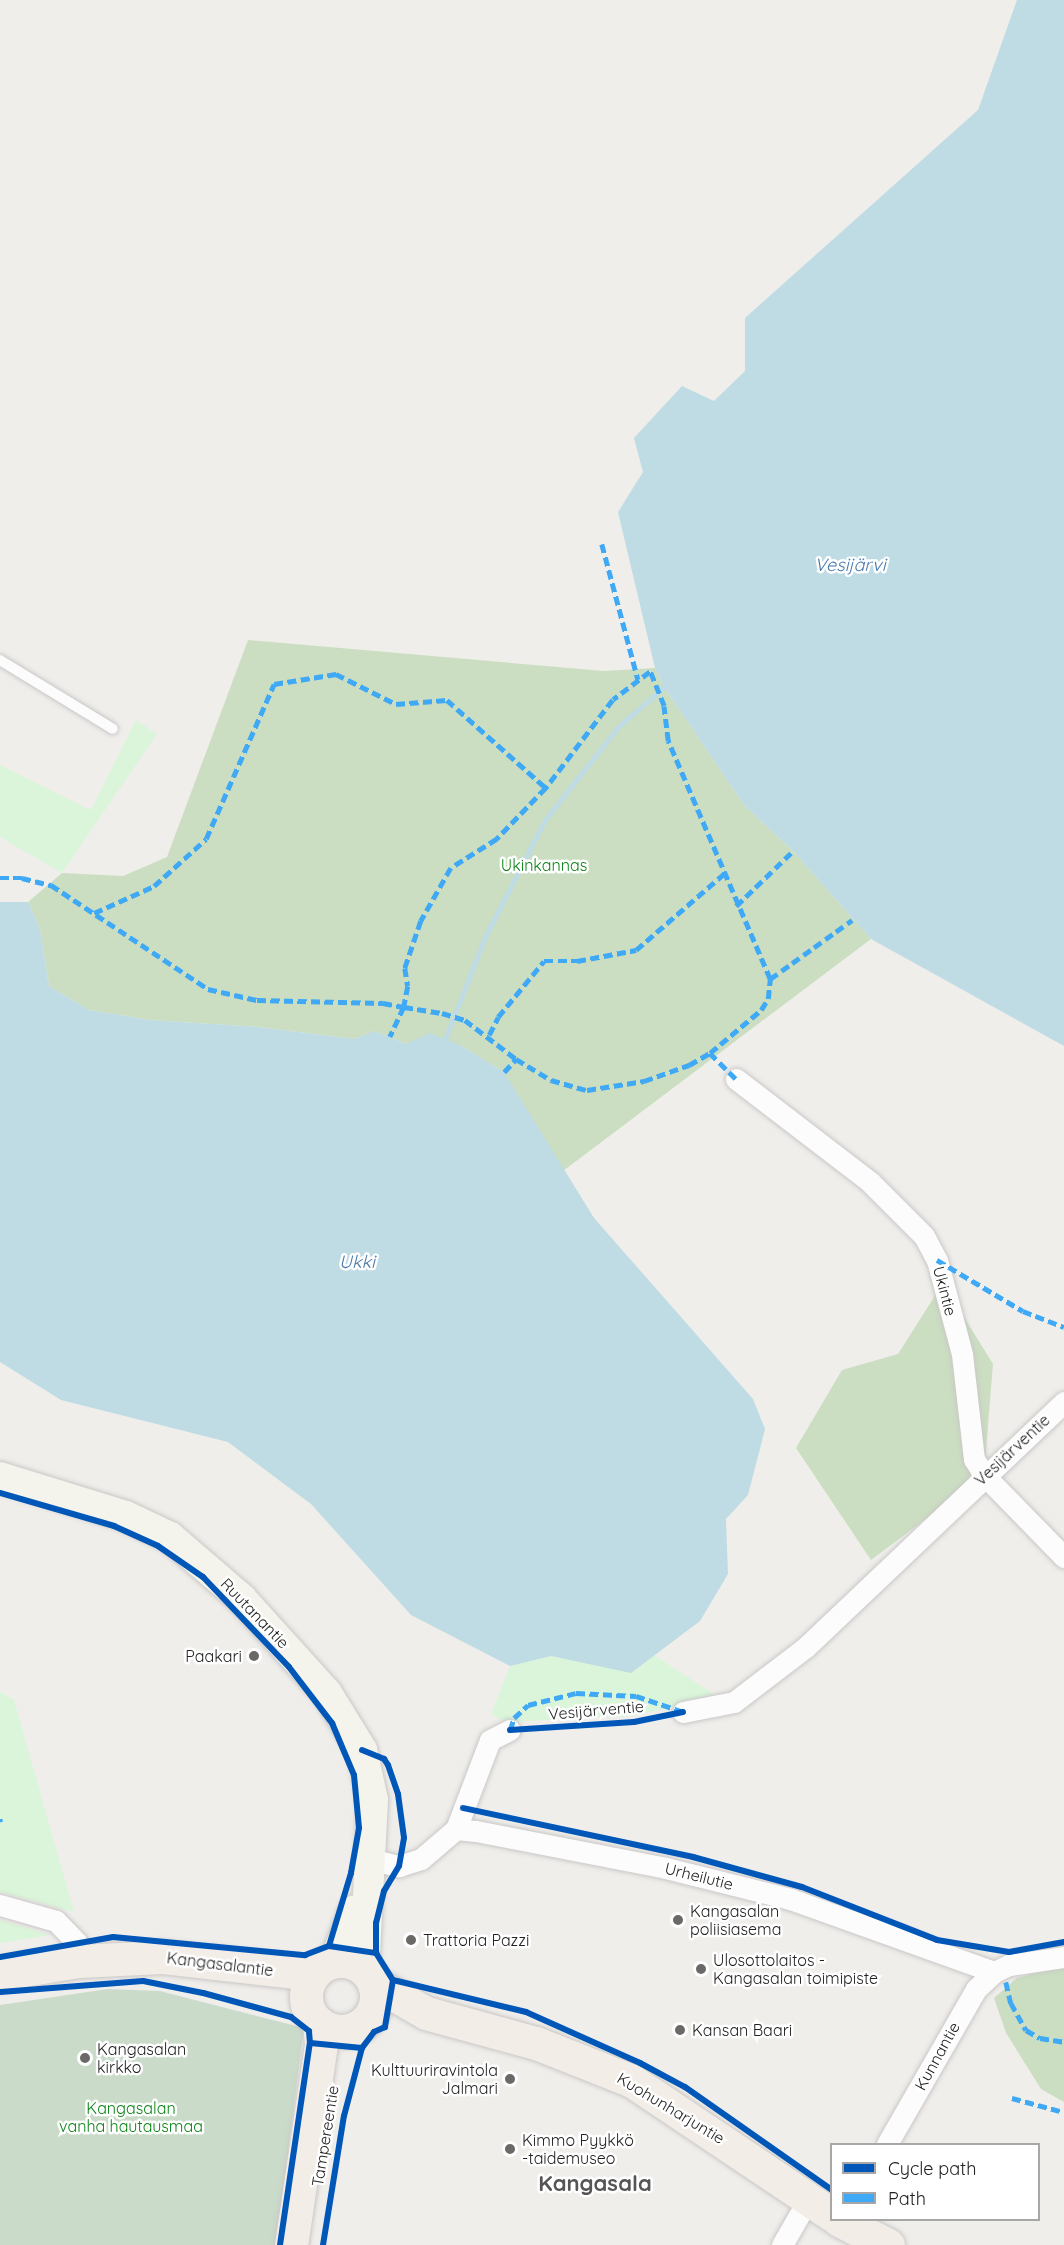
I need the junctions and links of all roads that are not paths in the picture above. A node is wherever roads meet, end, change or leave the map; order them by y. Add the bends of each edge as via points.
1 (0, 660) edge
2 (113, 729) dead end
3 (736, 1079) dead end
4 (1064, 1402) edge
5 (984, 1475) junction
6 (0, 1477) edge
7 (1064, 1557) edge
8 (683, 1712) dead end
9 (510, 1730) dead end
10 (456, 1829) junction
11 (370, 1864) junction
12 (0, 1905) edge
13 (1064, 1957) edge
14 (78, 1961) junction
15 (994, 1972) junction
16 (0, 1974) edge
17 (335, 1986) junction
18 (426, 2013) junction
19 (358, 2026) junction
20 (888, 2143) edge
21 (820, 2207) edge
22 (841, 2221) edge
23 (291, 2245) edge
24 (308, 2245) edge
25 (782, 2245) edge
26 (888, 2245) edge

1 - 2 lane
3 - 5 street, Ukintie via 870,1182 924,1236 937,1260 962,1354 974,1460
4 - 5 street, Vesijärventie
5 - 7 street, Ukintie
5 - 8 street, Vesijärventie via 806,1647 734,1702
6 - 11 main road, Ruutanantie via 126,1516 170,1537 208,1565 250,1606 327,1693 362,1750 373,1800
9 - 10 street via 490,1740
10 - 11 street via 421,1859 399,1866
10 - 15 street, Urheilutie via 666,1868 790,1899
11 - 17 main road, Tampereentie
12 - 14 street via 56,1921 77,1943
13 - 15 street via 1010,1965
14 - 16 main road, Kangasalantie
14 - 17 main road, Kangasalantie via 162,1957
15 - 20 street, Kunnantie via 963,2008
17 - 18 main road, Kuohunharjuntie
17 - 19 main road, Kangasalantie via 334,2030
17 - 19 main road, Tampereentie via 375,2004
17 - 23 main road, Tampereentie via 321,2045
18 - 19 main road, Kuohunharjuntie
18 - 21 main road, Kuohunharjuntie via 536,2043 632,2081
19 - 24 main road, Tampereentie via 340,2048
21 - 25 street
22 - 26 main road

